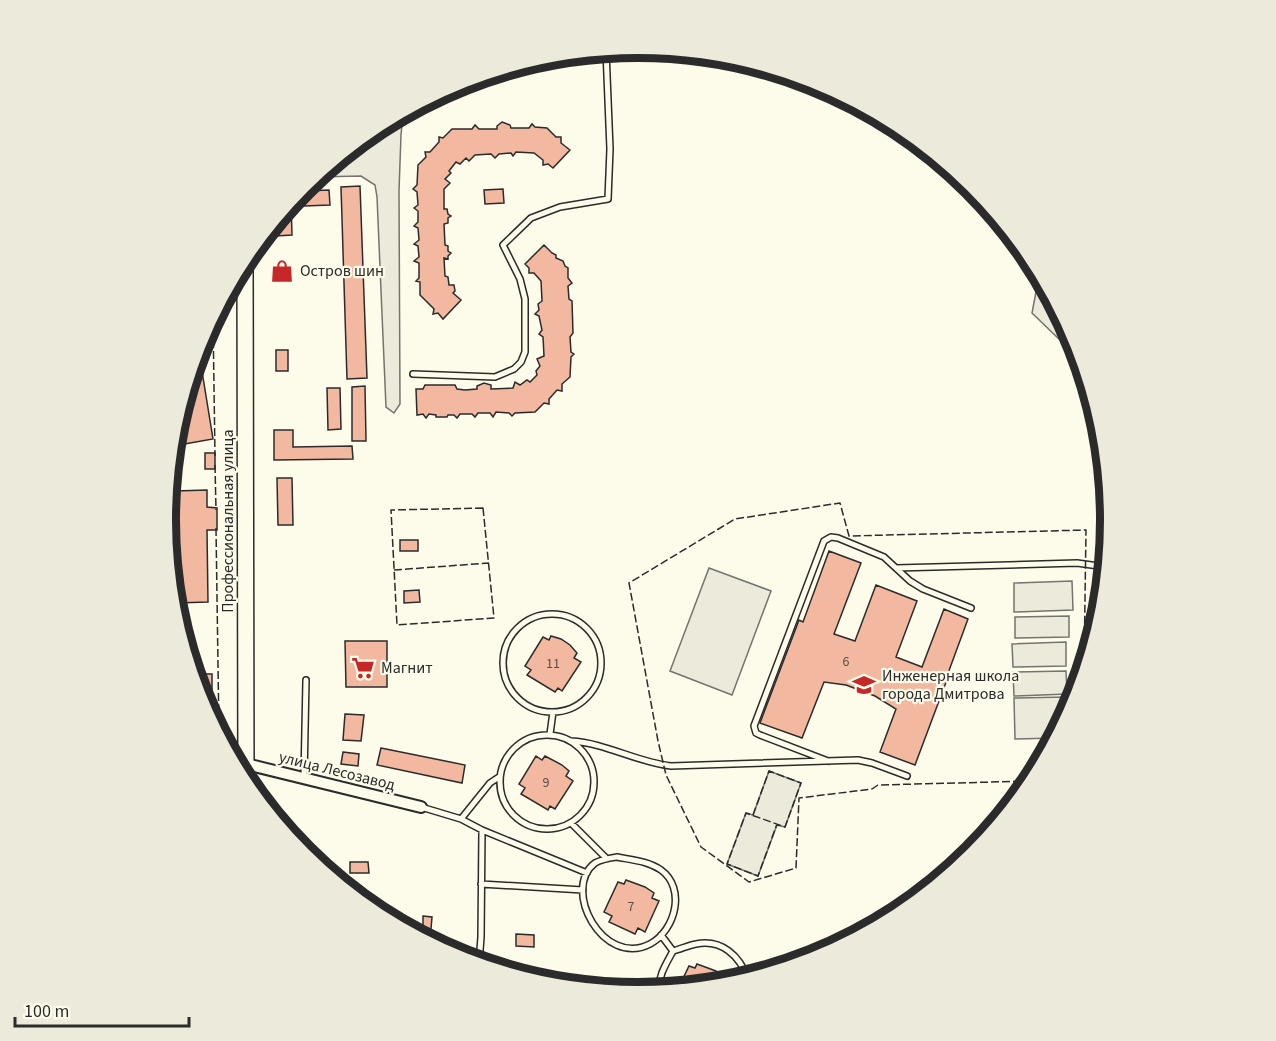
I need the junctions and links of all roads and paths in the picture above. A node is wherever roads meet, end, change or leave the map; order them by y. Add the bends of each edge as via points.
1 (606, 59) edge
2 (245, 278) edge
3 (413, 374) dead end
4 (1098, 565) edge
5 (896, 568) junction
6 (971, 608) dead end
7 (306, 680) dead end
8 (553, 712) junction
9 (550, 734) junction
10 (572, 741) junction
11 (828, 761) junction
12 (246, 764) joint
13 (907, 776) dead end
14 (500, 777) junction
15 (303, 778) junction
16 (421, 807) joint
17 (460, 819) junction
18 (571, 823) junction
19 (482, 830) junction
20 (606, 858) junction
21 (586, 873) junction
22 (481, 884) junction
23 (583, 890) junction
24 (660, 935) junction
25 (673, 951) junction
26 (479, 954) edge
27 (745, 970) edge
28 (659, 982) edge

1 - 3 lane via 608,199 560,207 531,218 503,245 525,299 525,352 521,362 495,377
2 - 12 main road, Профессиональная улица
4 - 5 lane
5 - 6 lane via 918,586
5 - 11 lane via 881,555 838,538 824,541 755,723 754,730 760,735
7 - 15 lane
8 - 8 lane via 582,702 597,683 601,657 596,640 586,627 572,618 544,615 522,624 508,642 503,661 507,684 519,700 534,709
8 - 9 lane
9 - 10 lane
9 - 14 lane via 519,744 504,762
10 - 11 lane via 671,766
10 - 18 lane via 586,754 595,785 590,805
11 - 13 lane via 865,761
12 - 15 street, улица Лесозавод
14 - 17 lane via 490,783
14 - 18 lane via 501,795 510,812 527,826 548,830
15 - 16 street, улица Лесозавод
16 - 17 lane
17 - 19 lane
18 - 20 lane
19 - 21 lane
19 - 22 lane
20 - 21 lane
20 - 24 lane via 617,856 645,862 670,879 675,890 673,915
21 - 23 lane
22 - 23 lane
22 - 26 lane
23 - 24 lane via 589,918 615,945 644,947
24 - 25 lane
25 - 27 lane via 694,944 721,946 734,954
25 - 28 lane

